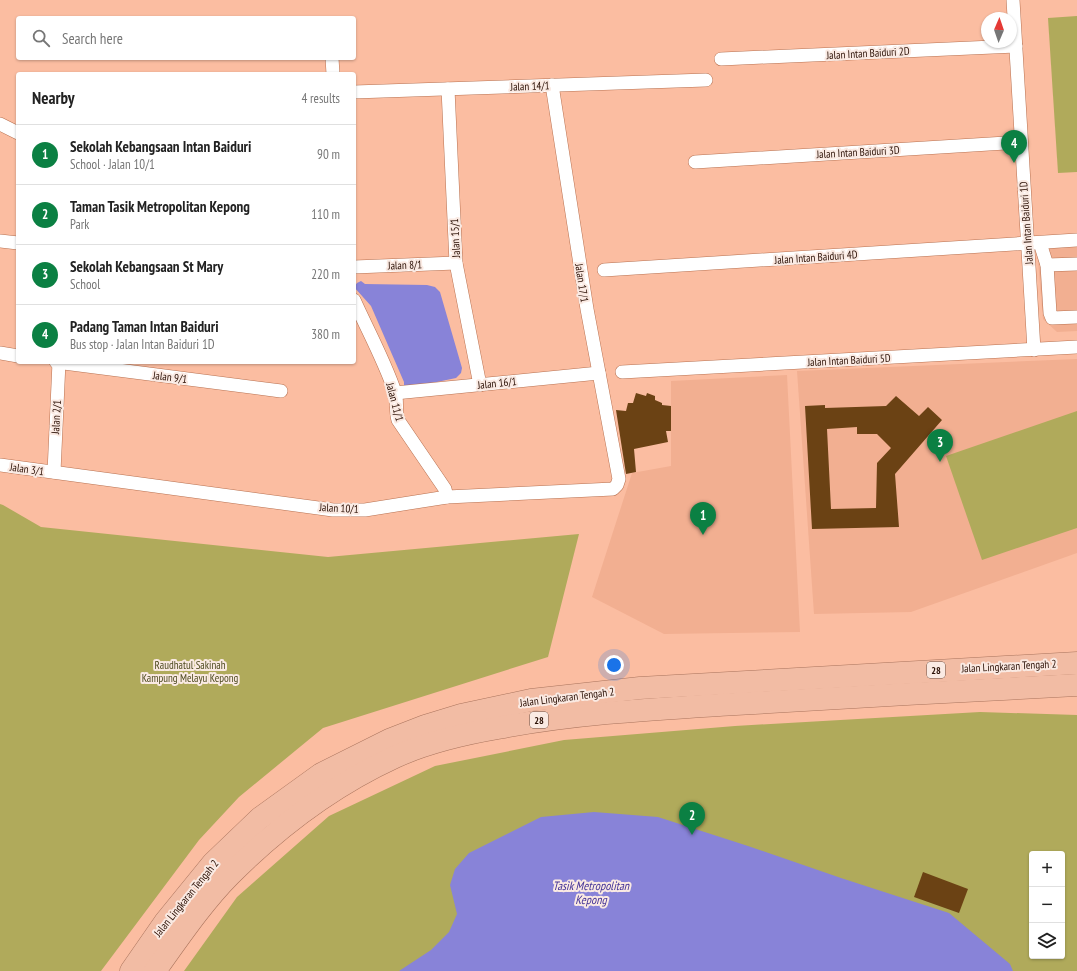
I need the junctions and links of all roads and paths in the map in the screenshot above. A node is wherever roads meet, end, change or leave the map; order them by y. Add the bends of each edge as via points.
1 (1013, 0) edge
2 (1014, 12) edge
3 (981, 48) edge
4 (1016, 48) edge
5 (721, 59) dead end
6 (332, 60) edge
7 (333, 72) edge
8 (706, 80) dead end
9 (552, 85) junction
10 (448, 89) junction
11 (356, 92) edge
12 (0, 124) edge
13 (16, 132) edge
14 (1021, 142) junction
15 (695, 162) dead end
16 (1077, 240) edge
17 (0, 241) edge
18 (16, 243) edge
19 (1034, 243) junction
20 (456, 262) junction
21 (1077, 264) edge
22 (1047, 265) junction
23 (356, 266) edge
24 (604, 270) dead end
25 (356, 304) edge
26 (1077, 317) edge
27 (1077, 347) edge
28 (1034, 350) junction
29 (0, 353) edge
30 (16, 356) edge
31 (58, 364) edge
32 (73, 364) edge
33 (622, 372) dead end
34 (599, 373) junction
35 (480, 385) junction
36 (281, 391) dead end
37 (395, 393) junction
38 (0, 465) edge
39 (54, 472) junction
40 (619, 480) joint
41 (447, 497) junction
42 (1077, 663) edge
43 (1077, 685) edge
44 (1012, 688) junction
45 (1077, 696) edge
46 (131, 971) edge
47 (155, 971) edge

1 - 2 street, Jalan Intan Baiduri 1D
3 - 5 street, Jalan Intan Baiduri 2D
4 - 14 street, Jalan Intan Baiduri 1D
6 - 7 street
8 - 9 street, Jalan 14/1
9 - 10 street, Jalan 14/1
9 - 34 street, Jalan 17/1 via 586,309
10 - 11 street, Jalan 14/1
10 - 20 street, Jalan 15/1
12 - 13 street
14 - 15 street, Jalan Intan Baiduri 3D
14 - 19 street, Jalan Intan Baiduri 1D
16 - 19 street, Jalan Intan Baiduri 4D
17 - 18 street
19 - 22 street
19 - 24 street, Jalan Intan Baiduri 4D
19 - 28 street, Jalan Intan Baiduri 1D
20 - 23 street, Jalan 8/1
20 - 35 street, Jalan 15/1
21 - 22 street
22 - 26 street via 1052,318
25 - 37 street, Jalan 11/1
27 - 28 street, Jalan Intan Baiduri 5D
28 - 33 street, Jalan Intan Baiduri 5D
29 - 30 street
31 - 39 street, Jalan 2/1
32 - 36 street, Jalan 9/1
34 - 35 street, Jalan 16/1
34 - 40 street, Jalan 17/1
35 - 37 street, Jalan 16/1
37 - 41 street, Jalan 11/1 via 398,420 445,489
38 - 39 street, Jalan 3/1
39 - 41 street, Jalan 10/1 via 333,510 365,510
40 - 41 street, Jalan 10/1 via 613,489
42 - 46 highway, Jalan Lingkaran Tengah 2 / 28 via 640,688 532,700 461,715 425,726 389,740 322,774 260,818 213,863 165,922
43 - 44 highway, Jalan Lingkaran Tengah 2 / 28
44 - 45 highway
44 - 47 highway, Jalan Lingkaran Tengah 2 / 28 via 637,710 534,721 433,742 396,757 334,790 276,834 229,876 184,930

